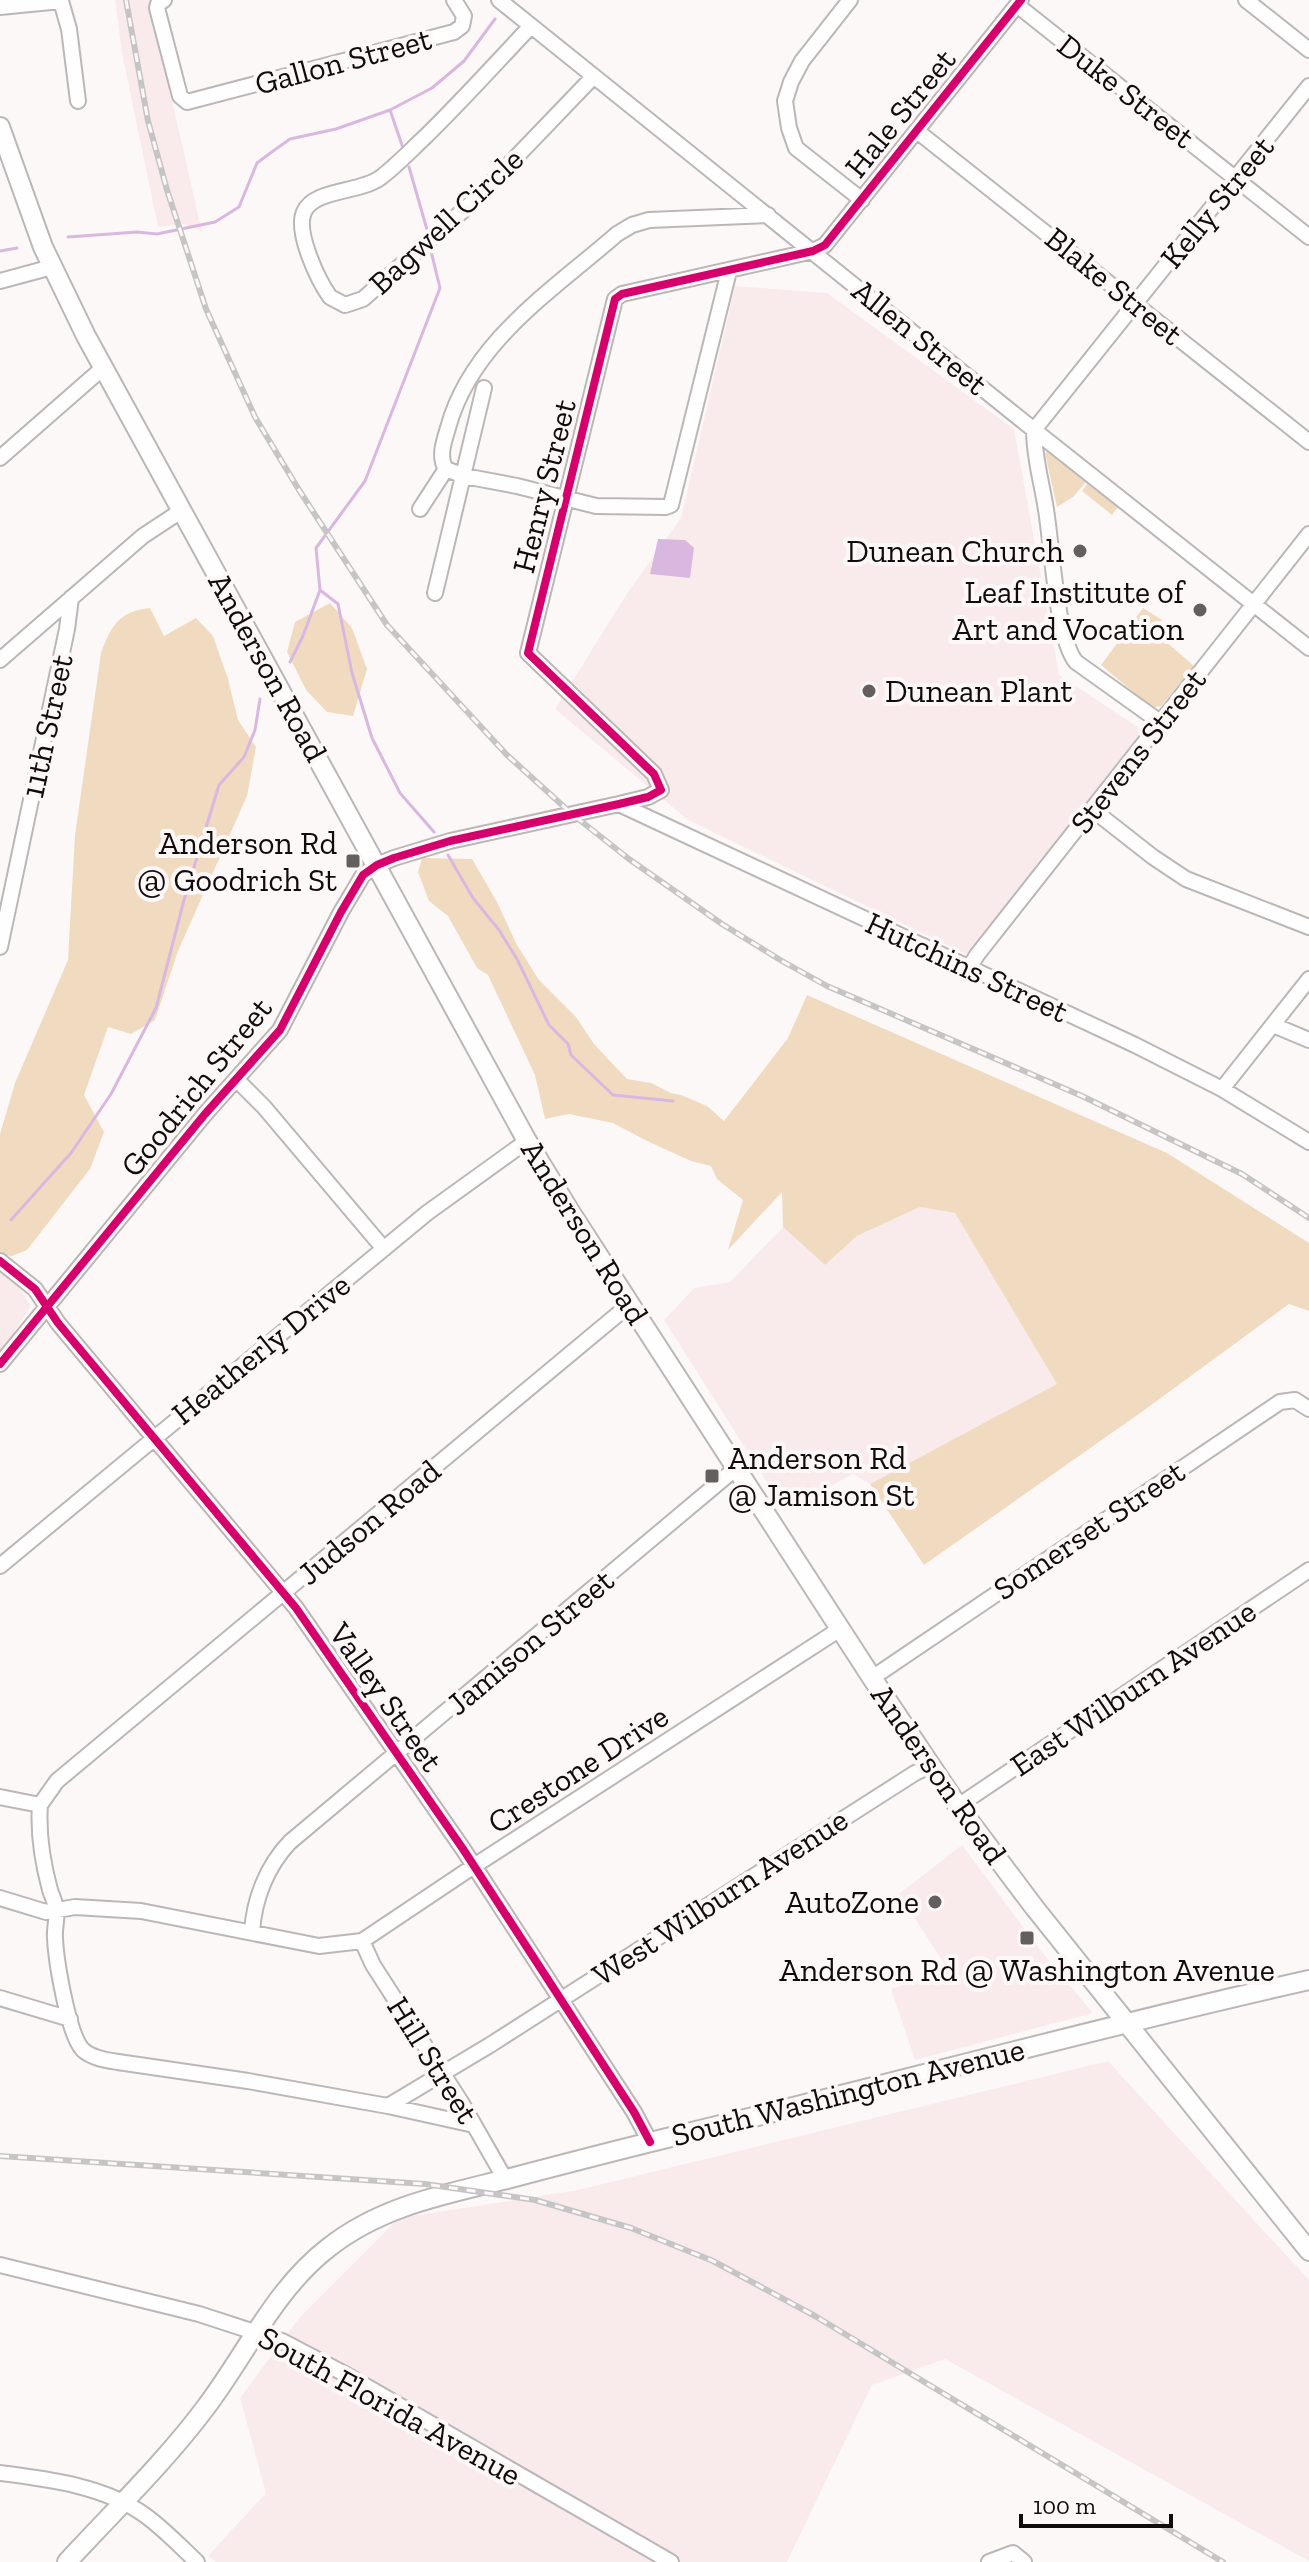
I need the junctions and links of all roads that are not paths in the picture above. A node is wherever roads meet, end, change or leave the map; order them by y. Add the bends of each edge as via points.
1 (164, 0) edge
2 (454, 0) edge
3 (499, 0) edge
4 (850, 0) edge
5 (1246, 0) edge
6 (1019, 2) edge
7 (0, 7) edge
8 (531, 26) junction
9 (1309, 50) edge
10 (594, 76) junction
11 (1309, 86) edge
12 (78, 101) dead end
13 (0, 127) edge
14 (917, 131) junction
15 (1235, 178) junction
16 (862, 200) junction
17 (768, 215) junction
18 (1309, 237) edge
19 (813, 251) junction
20 (52, 267) junction
21 (729, 271) junction
22 (0, 281) edge
23 (1135, 303) junction
24 (104, 367) junction
25 (484, 388) dead end
26 (1034, 430) junction
27 (1309, 442) edge
28 (0, 458) edge
29 (446, 469) junction
30 (464, 476) junction
31 (565, 498) junction
32 (420, 509) dead end
33 (181, 511) junction
34 (1309, 534) edge
35 (435, 593) dead end
36 (71, 598) junction
37 (1254, 604) junction
38 (1309, 648) edge
39 (0, 660) edge
40 (1160, 722) junction
41 (619, 804) junction
42 (1093, 810) junction
43 (377, 865) junction
44 (1309, 927) edge
45 (1, 938) edge
46 (969, 968) junction
47 (1309, 979) edge
48 (1273, 1025) junction
49 (1309, 1040) edge
50 (236, 1079) junction
51 (1222, 1089) junction
52 (527, 1141) junction
53 (1309, 1142) edge
54 (384, 1249) junction
55 (0, 1261) edge
56 (629, 1305) junction
57 (47, 1307) junction
58 (0, 1364) edge
59 (1309, 1409) edge
60 (154, 1437) junction
61 (735, 1469) junction
62 (0, 1566) edge
63 (1309, 1570) edge
64 (284, 1594) junction
65 (840, 1629) junction
66 (872, 1678) junction
67 (396, 1755) junction
68 (930, 1766) junction
69 (0, 1797) edge
70 (40, 1805) junction
71 (958, 1806) junction
72 (474, 1866) junction
73 (0, 1898) edge
74 (57, 1909) junction
75 (252, 1932) junction
76 (362, 1941) junction
77 (1309, 1980) edge
78 (0, 1998) edge
79 (560, 2000) junction
80 (70, 2019) junction
81 (1127, 2022) junction
82 (443, 2073) junction
83 (388, 2106) junction
84 (474, 2125) junction
85 (650, 2142) junction
86 (505, 2179) junction
87 (1309, 2251) edge
88 (0, 2265) edge
89 (258, 2332) junction
90 (0, 2473) edge
91 (122, 2503) junction
92 (1019, 2558) edge
93 (67, 2562) edge
94 (197, 2562) edge
95 (671, 2562) edge
96 (989, 2562) edge

1 - 2 street, Gallon Street via 157,8 180,96 187,102 454,32 464,16
3 - 8 street, Allen Street
4 - 16 street via 802,61 785,101 796,148
5 - 9 street
6 - 14 street, Hale Street
6 - 15 street, Duke Street
7 - 12 street via 61,1
8 - 10 street, Allen Street
8 - 10 street, Bagwell Circle via 382,177 307,206 303,238 330,297 345,305 363,299 475,200
10 - 17 street, Allen Street
11 - 15 street, Kelly Street
13 - 20 main road, Anderson Road
14 - 16 street, Hale Street
14 - 23 street, Blake Street
15 - 18 street, Duke Street
15 - 23 street, Kelly Street
16 - 19 street, Hale Street via 825,245
17 - 19 street, Allen Street
17 - 29 street via 649,220 617,234 522,315 478,363 449,423 441,458
19 - 21 street, Henry Street
19 - 26 street, Allen Street
20 - 22 street
20 - 24 main road, Anderson Road
21 - 31 street, Henry Street via 618,295
21 - 31 street via 671,505 596,506
23 - 26 street, Kelly Street
23 - 27 street, Blake Street
24 - 28 street
24 - 33 main road, Anderson Road
25 - 30 street
26 - 37 street, Allen Street
26 - 40 street via 1071,655
29 - 30 street
29 - 32 street
30 - 31 street
30 - 35 street
31 - 41 street, Henry Street via 528,653 658,780 657,794
33 - 36 street
33 - 43 main road, Anderson Road
34 - 37 street, Stevens Street
36 - 39 street
36 - 45 street, 11th Street
37 - 38 street, Allen Street
37 - 40 street, Stevens Street
40 - 42 street, Stevens Street
41 - 43 street via 450,841
41 - 46 street, Hutchins Street
42 - 44 street via 1186,879
42 - 46 street, Stevens Street
43 - 50 street, Goodrich Street via 363,875 341,912 280,1030
43 - 52 main road, Anderson Road
46 - 51 street, Hutchins Street
47 - 48 street
48 - 49 street
48 - 51 street
50 - 54 street
50 - 57 street, Goodrich Street
51 - 53 street, Hutchins Street
52 - 54 street, Heatherly Drive
52 - 56 main road, Anderson Road
54 - 60 street, Heatherly Drive
55 - 57 street, Valley Street via 35,1289
56 - 61 main road, Anderson Road
56 - 64 street, Judson Road
57 - 58 street, Goodrich Street
57 - 60 street, Valley Street
59 - 66 street, Somerset Street via 1291,1399 1280,1402
60 - 62 street, Heatherly Drive
60 - 64 street, Valley Street
61 - 65 main road, Anderson Road
61 - 67 street, Jamison Street
63 - 71 street, East Wilburn Avenue
64 - 67 street, Valley Street
64 - 70 street, Judson Road via 57,1781
65 - 66 main road, Anderson Road
65 - 72 street, Crestone Drive
66 - 68 main road, Anderson Road
67 - 72 street, Valley Street
67 - 75 street, Jamison Street via 279,1853 265,1879
68 - 71 main road, Anderson Road
68 - 79 street, West Wilburn Avenue
69 - 70 street
70 - 74 street via 46,1871
71 - 81 main road, Anderson Road
72 - 76 street, Crestone Drive
72 - 79 street, Valley Street
73 - 74 street, Crestone Drive via 46,1912
74 - 75 street, Crestone Drive via 141,1911
74 - 80 street via 55,1943
75 - 76 street, Crestone Drive via 319,1946
76 - 82 street, Hill Street
77 - 81 main road, South Washington Avenue
78 - 80 street
79 - 82 street, West Wilburn Avenue
79 - 85 street, Valley Street
80 - 83 street via 81,2047 104,2059
81 - 85 main road, South Washington Avenue
81 - 87 main road, Anderson Road
82 - 83 street, West Wilburn Avenue
82 - 84 street, Hill Street
83 - 84 street
84 - 86 street, Hill Street
85 - 86 main road, South Washington Avenue
86 - 89 main road, South Washington Avenue via 409,2204 356,2228 301,2273
88 - 89 street, South Florida Avenue
89 - 91 main road, South Washington Avenue via 204,2410
89 - 95 street, South Florida Avenue via 345,2374
90 - 91 street via 90,2489
91 - 93 main road, South Washington Avenue
91 - 94 street via 145,2515
92 - 96 street

